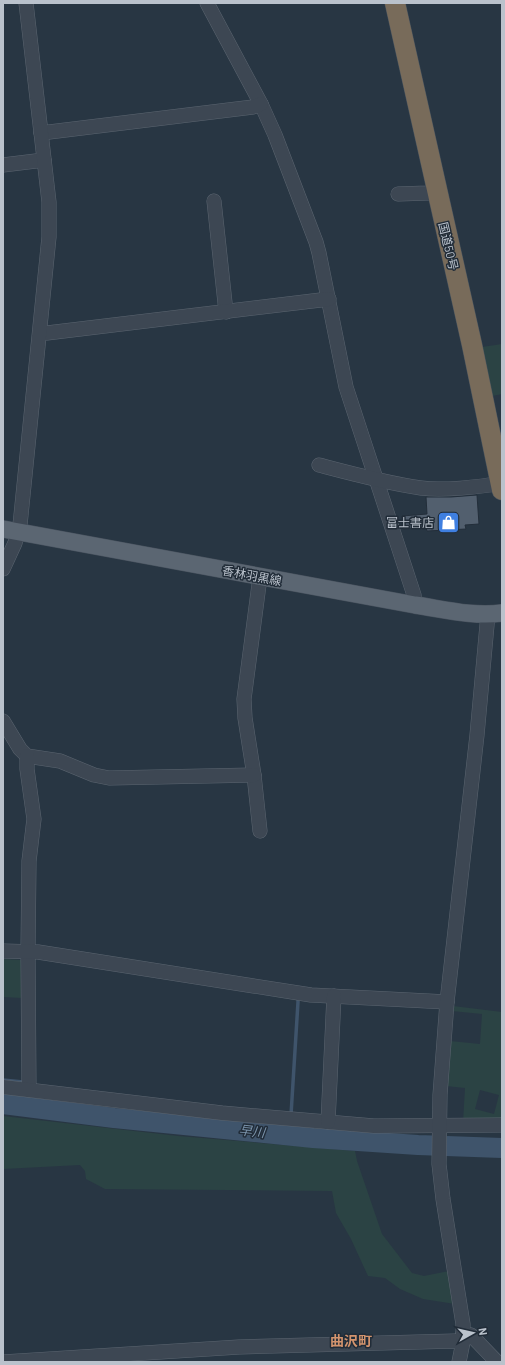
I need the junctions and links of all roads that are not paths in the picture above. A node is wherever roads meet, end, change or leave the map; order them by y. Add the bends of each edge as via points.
1 (26, 3) edge
2 (207, 3) edge
3 (395, 3) edge
4 (262, 104) junction
5 (41, 133) junction
6 (44, 160) junction
7 (3, 165) edge
8 (437, 191) junction
9 (398, 194) dead end
10 (214, 201) dead end
11 (329, 299) junction
12 (226, 312) junction
13 (40, 332) junction
14 (319, 465) dead end
15 (377, 480) junction
16 (501, 486) edge
17 (11, 531) edge
18 (3, 569) edge
19 (260, 577) junction
20 (415, 605) junction
21 (495, 614) edge
22 (3, 721) edge
23 (27, 756) junction
24 (254, 775) junction
25 (260, 830) dead end
26 (3, 951) edge
27 (28, 951) junction
28 (334, 996) junction
29 (447, 1002) junction
30 (3, 1087) edge
31 (29, 1090) junction
32 (328, 1122) junction
33 (502, 1126) edge
34 (439, 1128) junction
35 (463, 1337) junction
36 (135, 1358) edge
37 (3, 1362) edge
38 (458, 1362) edge
39 (497, 1362) edge

1 - 5 street
2 - 4 street
3 - 8 highway, 国道50号
4 - 5 street
4 - 11 street via 316,242
5 - 6 street
6 - 7 street
6 - 13 street via 50,215
8 - 9 street
8 - 16 highway, 国道50号
10 - 12 street
11 - 12 street
11 - 15 street via 346,387
12 - 13 street
13 - 17 street via 21,518
14 - 15 street
15 - 16 street via 435,489
15 - 20 street
17 - 18 street
17 - 19 main road, 香林羽黒線
19 - 20 main road, 香林羽黒線
19 - 24 street via 244,699
20 - 21 main road, 香林羽黒線
21 - 29 street via 477,735
22 - 23 street
23 - 24 street via 60,761 94,775 109,778
23 - 27 street via 34,819 30,861
24 - 25 street
26 - 27 street
27 - 28 street via 311,995
27 - 31 street
28 - 29 street
28 - 32 street
29 - 34 street
30 - 31 street
31 - 32 street via 222,1113
32 - 34 street
33 - 34 street
34 - 35 street via 443,1199 459,1293
35 - 36 street via 455,1341 243,1346
35 - 38 street
35 - 39 street via 471,1335
36 - 37 street

